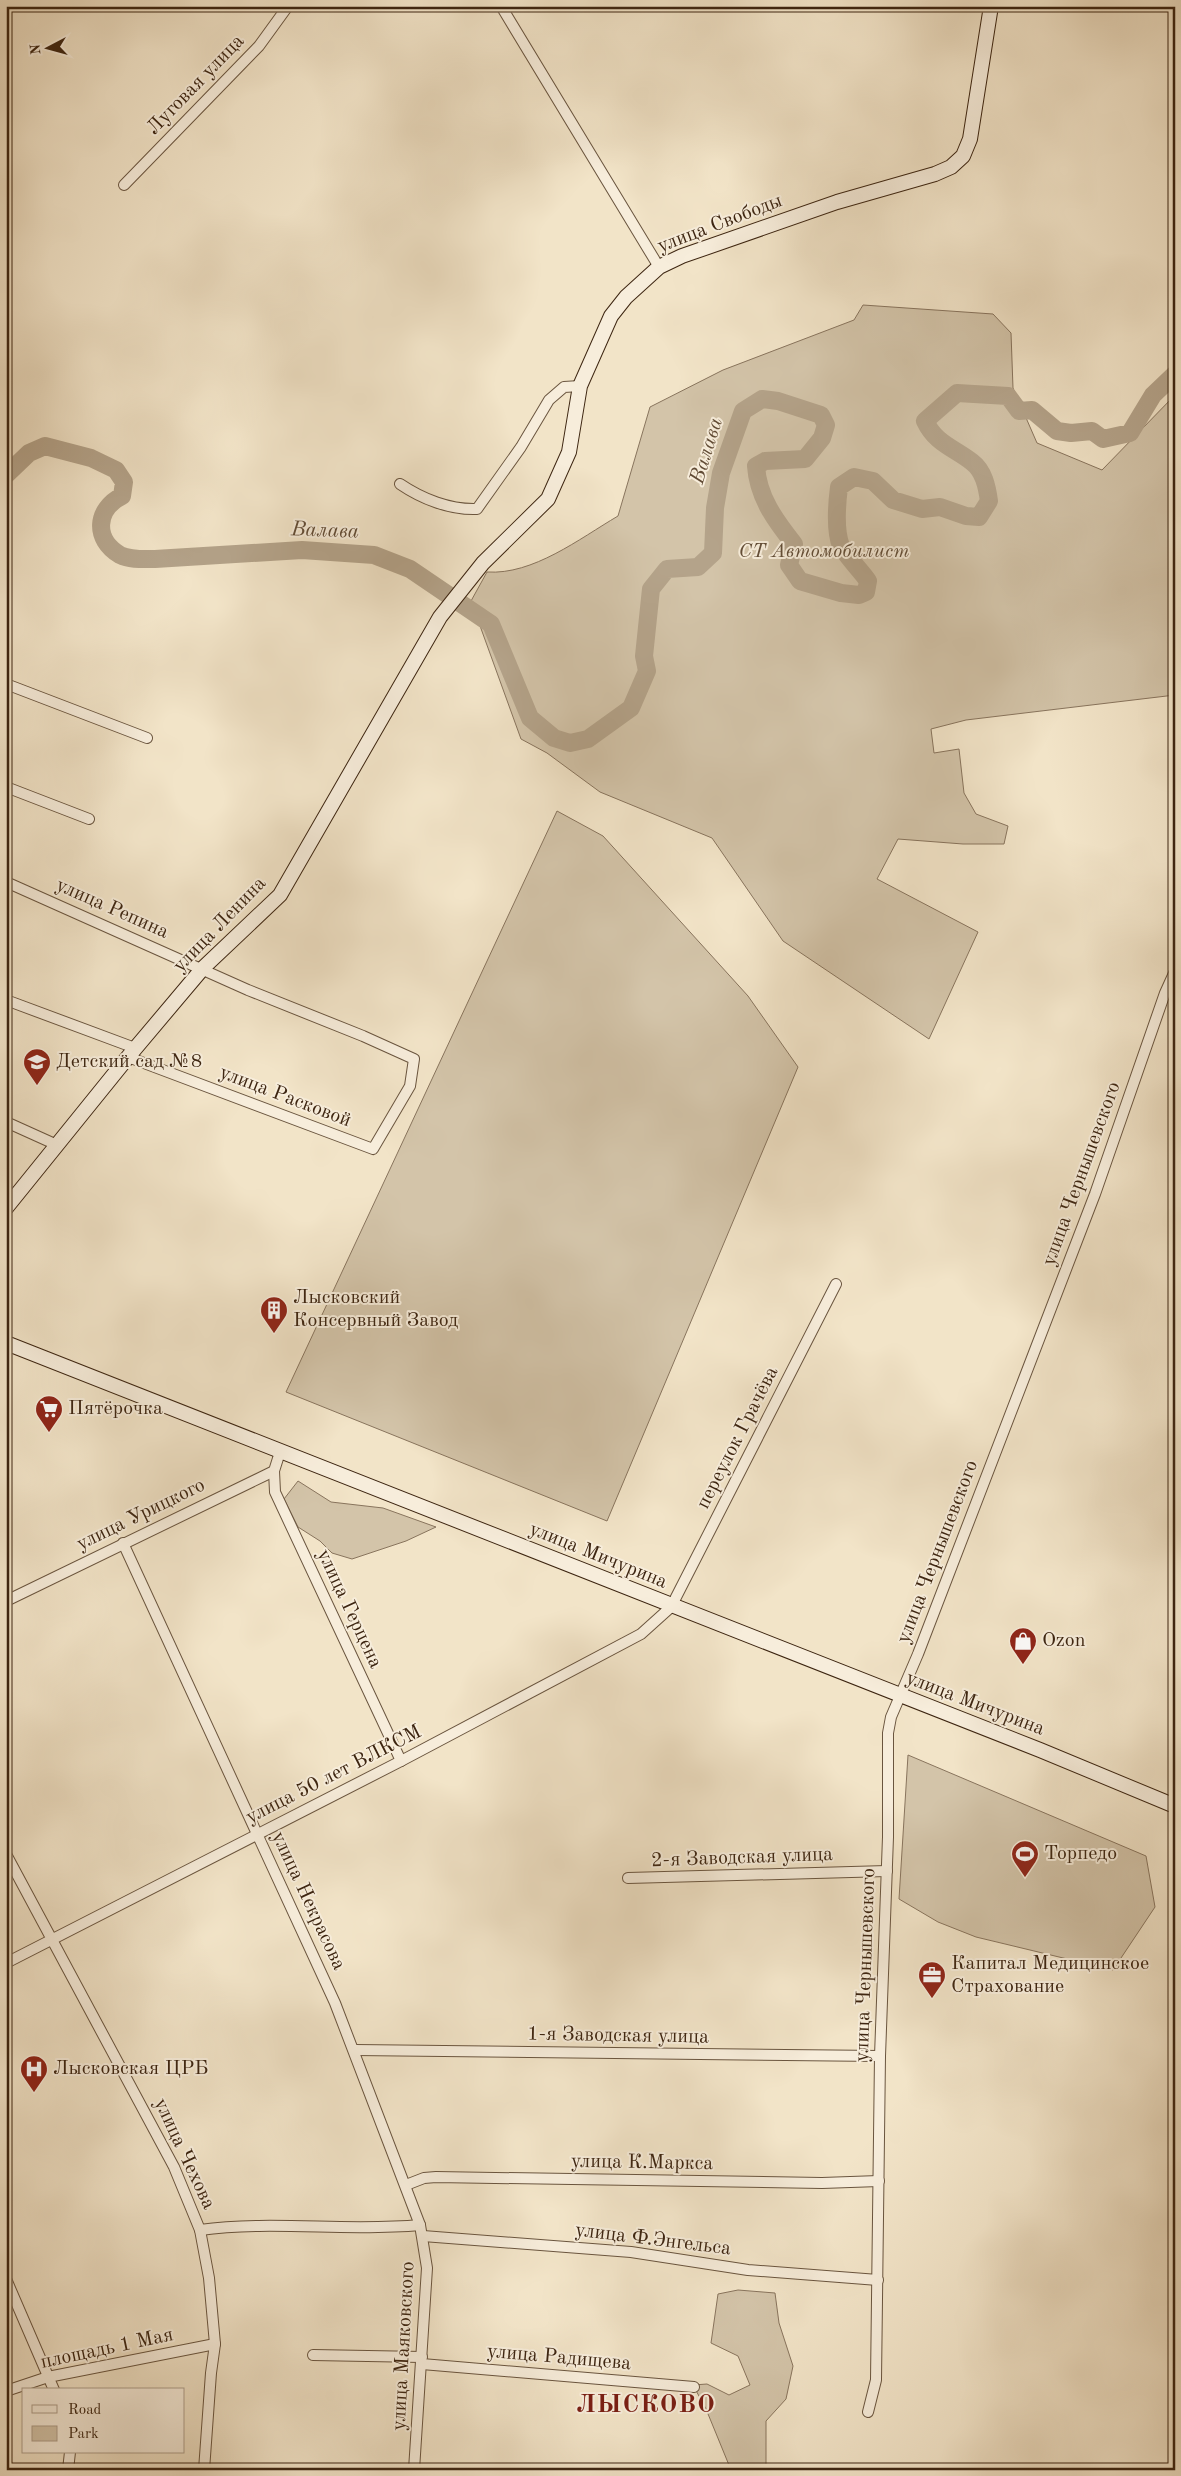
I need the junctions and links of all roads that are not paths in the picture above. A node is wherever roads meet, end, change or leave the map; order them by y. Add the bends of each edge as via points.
1 (288, 6) edge
2 (502, 6) edge
3 (991, 6) edge
4 (124, 185) dead end
5 (659, 267) junction
6 (580, 386) junction
7 (400, 484) dead end
8 (483, 563) joint
9 (6, 684) edge
10 (147, 738) dead end
11 (6, 787) edge
12 (89, 819) dead end
13 (6, 882) edge
14 (203, 968) junction
15 (1175, 971) edge
16 (6, 1000) edge
17 (131, 1053) junction
18 (6, 1122) edge
19 (57, 1145) junction
20 (373, 1149) joint
21 (6, 1208) edge
22 (836, 1284) dead end
23 (6, 1343) edge
24 (280, 1452) junction
25 (274, 1471) junction
26 (123, 1543) junction
27 (6, 1600) edge
28 (671, 1607) junction
29 (900, 1696) junction
30 (401, 1761) junction
31 (1175, 1806) edge
32 (258, 1834) junction
33 (6, 1854) edge
34 (887, 1871) junction
35 (628, 1878) dead end
36 (52, 1940) junction
37 (6, 1963) edge
38 (355, 2050) junction
39 (880, 2056) junction
40 (879, 2181) junction
41 (406, 2185) junction
42 (420, 2225) junction
43 (200, 2230) junction
44 (423, 2236) junction
45 (6, 2279) edge
46 (878, 2280) junction
47 (216, 2344) junction
48 (313, 2355) dead end
49 (422, 2360) junction
50 (48, 2377) junction
51 (694, 2387) dead end
52 (53, 2388) edge
53 (6, 2391) edge
54 (868, 2412) dead end
55 (70, 2454) edge
56 (68, 2470) edge
57 (204, 2470) edge
58 (414, 2470) edge

1 - 4 street, Луговая улица via 259,46
2 - 5 street
3 - 5 main road, улица Свободы via 970,139 963,156 951,167 738,235
5 - 6 main road, улица Свободы via 626,296 611,316
6 - 7 street via 564,387 549,400 521,447 477,509 461,510 416,495
6 - 8 main road, улица Свободы via 569,452 548,499
8 - 14 main road, улица Ленина via 440,617 280,895
9 - 10 street
11 - 12 street
13 - 14 street, улица Репина
14 - 17 main road, улица Ленина
14 - 20 street, улица Репина via 414,1059 410,1086
15 - 29 street, улица Чернышевского via 1095,1194
16 - 17 street, улица Расковой
17 - 19 main road, улица Ленина
17 - 20 street, улица Расковой
18 - 19 street
19 - 21 main road, улица Ленина
22 - 28 street, переулок Грачёва
23 - 24 main road, улица Мичурина
24 - 25 street
24 - 28 main road, улица Мичурина
25 - 26 street, улица Урицкого
25 - 30 street, улица Герцена via 275,1492
26 - 27 street, улица Урицкого
26 - 32 street, улица Некрасова
28 - 29 main road, улица Мичурина
28 - 30 street, улица 50 лет ВЛКСМ via 641,1634
29 - 31 main road, улица Мичурина
29 - 34 street, улица Чернышевского via 890,1717 888,1733
30 - 32 street, улица 50 лет ВЛКСМ
32 - 36 street, улица 50 лет ВЛКСМ
32 - 38 street, улица Некрасова
33 - 36 street, улица Чехова
34 - 35 street, 2-я Заводская улица
34 - 39 street, улица Чернышевского
36 - 37 street, улица 50 лет ВЛКСМ
36 - 43 street, улица Чехова via 174,2167
38 - 39 street, 1-я Заводская улица
38 - 41 street, улица Некрасова
39 - 40 street, улица Чернышевского
40 - 41 street, улица К.Маркса via 424,2178
40 - 46 street, улица Чернышевского
41 - 42 street, улица Некрасова
42 - 43 street via 385,2229 233,2226
42 - 44 street, улица Маяковского
43 - 47 street, улица Чехова
44 - 46 street, улица Ф.Энгельса via 630,2252 748,2270
44 - 49 street, улица Маяковского via 427,2268
45 - 50 street
46 - 54 street, улица Чернышевского via 876,2380
47 - 50 street, площадь 1 Мая
47 - 57 street, улица Чехова via 210,2373
48 - 49 street, улица Радищева
49 - 51 street, улица Радищева
49 - 58 street, улица Маяковского
50 - 52 street
50 - 53 street, площадь 1 Мая
55 - 56 street

